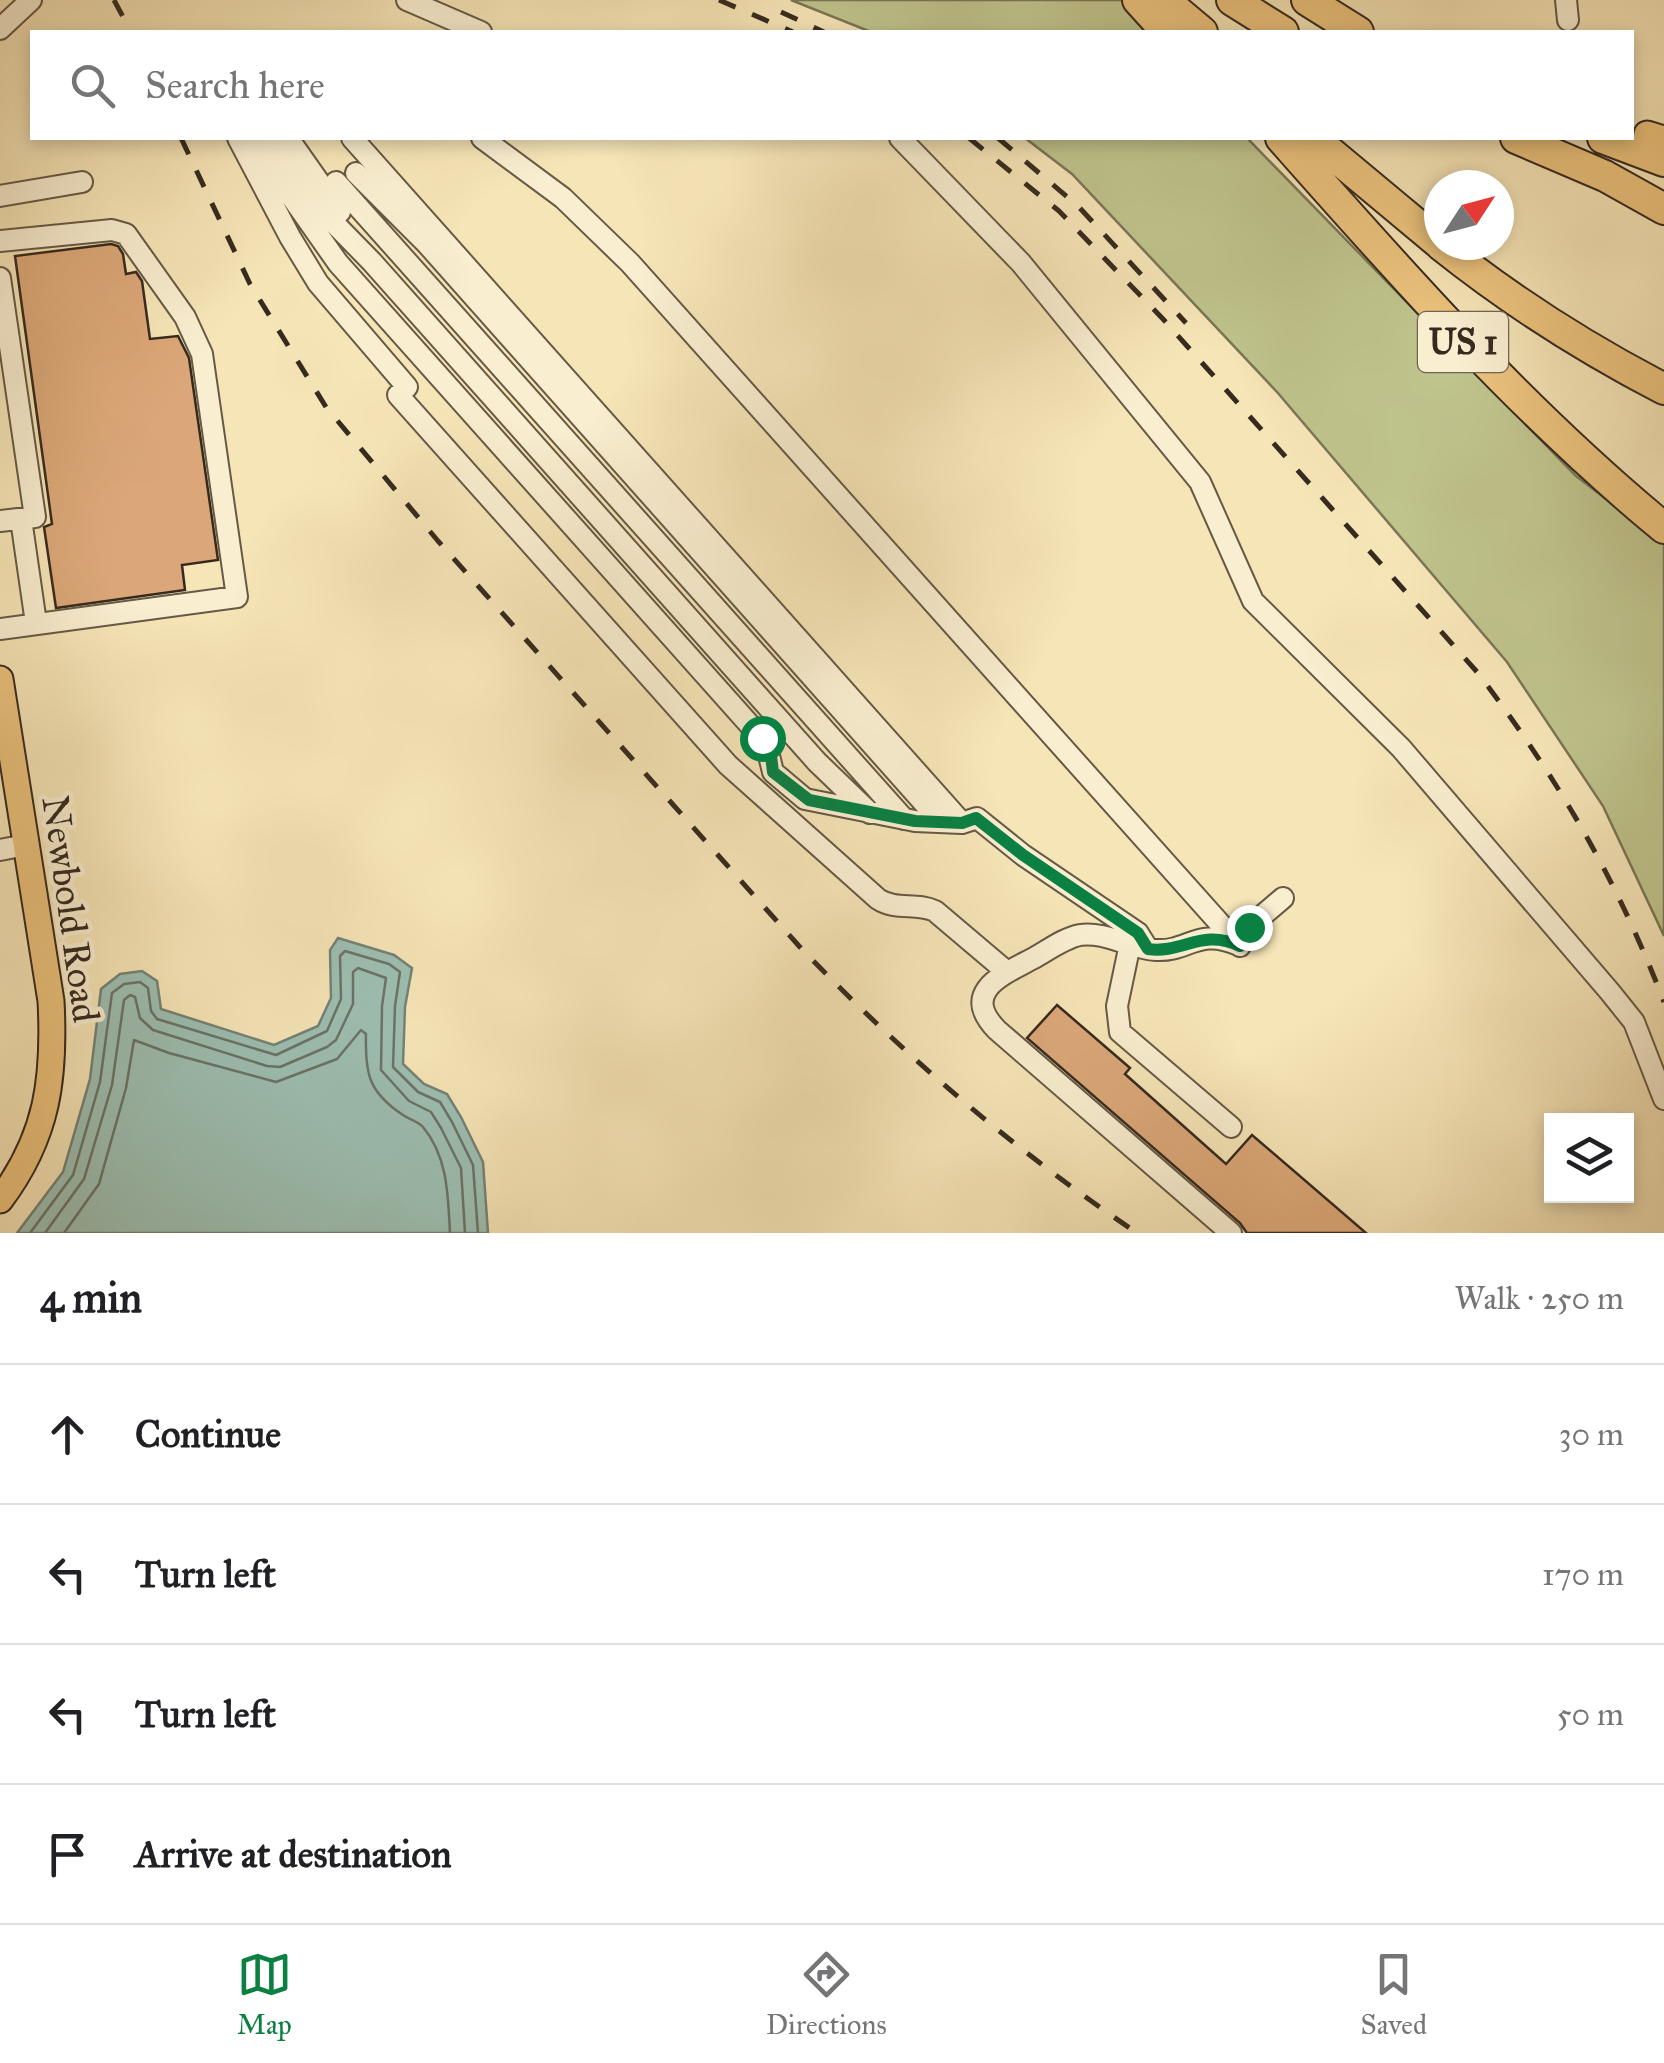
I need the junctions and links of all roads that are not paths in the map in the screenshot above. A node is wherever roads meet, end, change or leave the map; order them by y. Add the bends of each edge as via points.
1 (30, 0) edge
2 (407, 0) edge
3 (1138, 0) edge
4 (1163, 0) edge
5 (1232, 0) edge
6 (1315, 5) edge
7 (0, 29) edge
8 (476, 30) edge
9 (1165, 30) edge
10 (1188, 30) edge
11 (1200, 30) edge
12 (1280, 30) edge
13 (1355, 30) edge
14 (1368, 30) edge
15 (239, 140) edge
16 (264, 140) edge
17 (266, 140) edge
18 (290, 140) edge
19 (354, 140) edge
20 (485, 140) edge
21 (902, 140) edge
22 (1266, 140) edge
23 (1283, 140) edge
24 (1315, 140) edge
25 (1521, 140) edge
26 (1609, 140) edge
27 (1664, 161) edge
28 (377, 166) junction
29 (356, 173) junction
30 (82, 182) dead end
31 (330, 186) junction
32 (0, 196) edge
33 (1664, 209) edge
34 (1424, 231) edge
35 (0, 242) edge
36 (393, 246) junction
37 (366, 255) junction
38 (1462, 260) edge
39 (338, 263) junction
40 (307, 266) junction
41 (0, 278) edge
42 (1430, 307) junction
43 (1664, 389) edge
44 (11, 520) edge
45 (1664, 528) edge
46 (36, 623) junction
47 (0, 629) edge
48 (0, 678) edge
49 (802, 798) junction
50 (872, 814) junction
51 (785, 816) junction
52 (904, 819) junction
53 (952, 823) junction
54 (26, 845) junction
55 (0, 850) edge
56 (1283, 898) dead end
57 (1240, 946) junction
58 (1139, 947) junction
59 (1008, 972) junction
60 (1664, 1099) edge
61 (1231, 1126) dead end
62 (0, 1200) edge
63 (1230, 1233) edge

1 - 7 street
2 - 8 street
3 - 9 highway
4 - 10 highway
4 - 11 highway
5 - 12 highway
6 - 13 highway
6 - 14 highway
15 - 40 street
16 - 39 street via 257,146
17 - 37 street
18 - 31 street
19 - 28 street
20 - 57 street via 563,198 630,263
21 - 60 street via 1022,263 1200,482 1253,602 1401,748 1634,1022
22 - 42 highway
23 - 42 highway, US 1
24 - 34 highway
25 - 33 highway
26 - 27 highway
28 - 29 street
28 - 53 street
29 - 31 street
29 - 53 street
30 - 32 street
31 - 36 street
31 - 37 street
35 - 46 street via 126,234 185,316 202,354 237,597
36 - 37 street
36 - 52 street
37 - 39 street
37 - 50 street via 817,762
38 - 43 highway via 1592,351
39 - 40 street
39 - 49 street via 766,743 773,772
40 - 51 street via 407,388 398,395 710,745
41 - 44 street via 35,517
42 - 45 highway, US 1 via 1578,457
44 - 46 street
46 - 47 street
48 - 54 main road, Newbold Road
49 - 50 street
49 - 51 street
50 - 52 street
51 - 59 street via 878,899 935,911
52 - 53 street
53 - 58 street via 976,818 1138,933
54 - 55 street
54 - 62 main road, Newbold Road via 51,1001 51,1082 36,1138
56 - 57 street via 1249,927
57 - 58 street via 1207,938 1164,950
58 - 59 street via 1078,936
58 - 61 street via 1118,994 1120,1032
59 - 63 street via 983,997 990,1022

